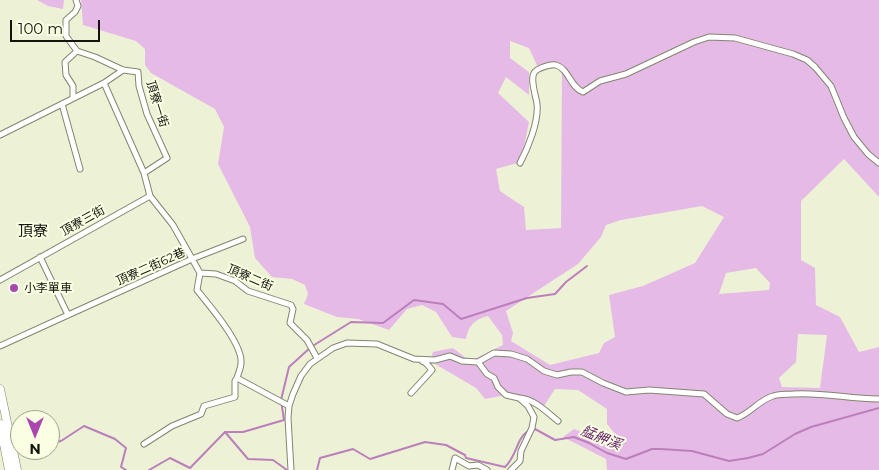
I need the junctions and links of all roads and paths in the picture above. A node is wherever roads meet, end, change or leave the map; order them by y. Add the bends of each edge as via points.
1 (76, 0) edge
2 (77, 51) junction
3 (123, 70) junction
4 (104, 82) junction
5 (73, 98) junction
6 (62, 104) junction
7 (0, 135) edge
8 (879, 163) edge
9 (520, 164) dead end
10 (80, 169) dead end
11 (144, 173) junction
12 (150, 196) junction
13 (243, 239) dead end
14 (40, 257) junction
15 (192, 259) junction
16 (200, 272) junction
17 (0, 280) edge
18 (68, 315) junction
19 (0, 346) edge
20 (315, 355) junction
21 (414, 358) junction
22 (478, 362) junction
23 (237, 378) junction
24 (0, 389) edge
25 (412, 393) dead end
26 (519, 398) junction
27 (879, 399) edge
28 (289, 406) junction
29 (558, 421) dead end
30 (0, 424) edge
31 (144, 444) dead end
32 (9, 470) edge
33 (17, 470) edge
34 (291, 470) edge
35 (452, 470) edge
36 (487, 470) edge
37 (511, 470) edge

1 - 2 street via 75,12 66,20 66,36
2 - 3 street, 頂寮一街
2 - 5 street via 65,62 66,75 73,86
3 - 4 street
3 - 11 street, 頂寮一街 via 138,72 147,114 167,158
4 - 5 street
4 - 11 street
5 - 6 street
6 - 7 street
6 - 10 street
8 - 9 street via 854,137 831,86 816,67 793,54 719,36 694,42 626,74 600,81 583,92 576,89 566,72 557,65 538,70 533,78 538,106 530,144
11 - 12 street
12 - 14 street, 頂寮三街
12 - 15 street via 173,225
13 - 15 street, 頂寮二街62巷
14 - 17 street, 頂寮三街
14 - 18 street
15 - 16 street
15 - 18 street, 頂寮二街62巷
16 - 20 street, 頂寮二街 via 236,281 248,291 291,305 290,323 308,340
16 - 23 street via 197,290 226,327 238,350 242,362
18 - 19 street, 頂寮二街62巷
20 - 21 street via 347,343 377,344
20 - 28 street via 301,376
21 - 22 street via 435,360 450,356
21 - 25 street via 432,370
22 - 26 street via 498,387
22 - 27 street via 494,353 511,354 527,359 544,371 557,375 582,372 626,392 649,390 704,394 727,414 737,418 775,395 814,393
23 - 28 street
23 - 31 street via 235,397 204,406 201,414 172,426
24 - 33 main road
26 - 29 street via 525,398
26 - 37 street via 534,417 520,461
28 - 34 street
30 - 32 main road
35 - 36 street via 455,458 469,466 478,465

